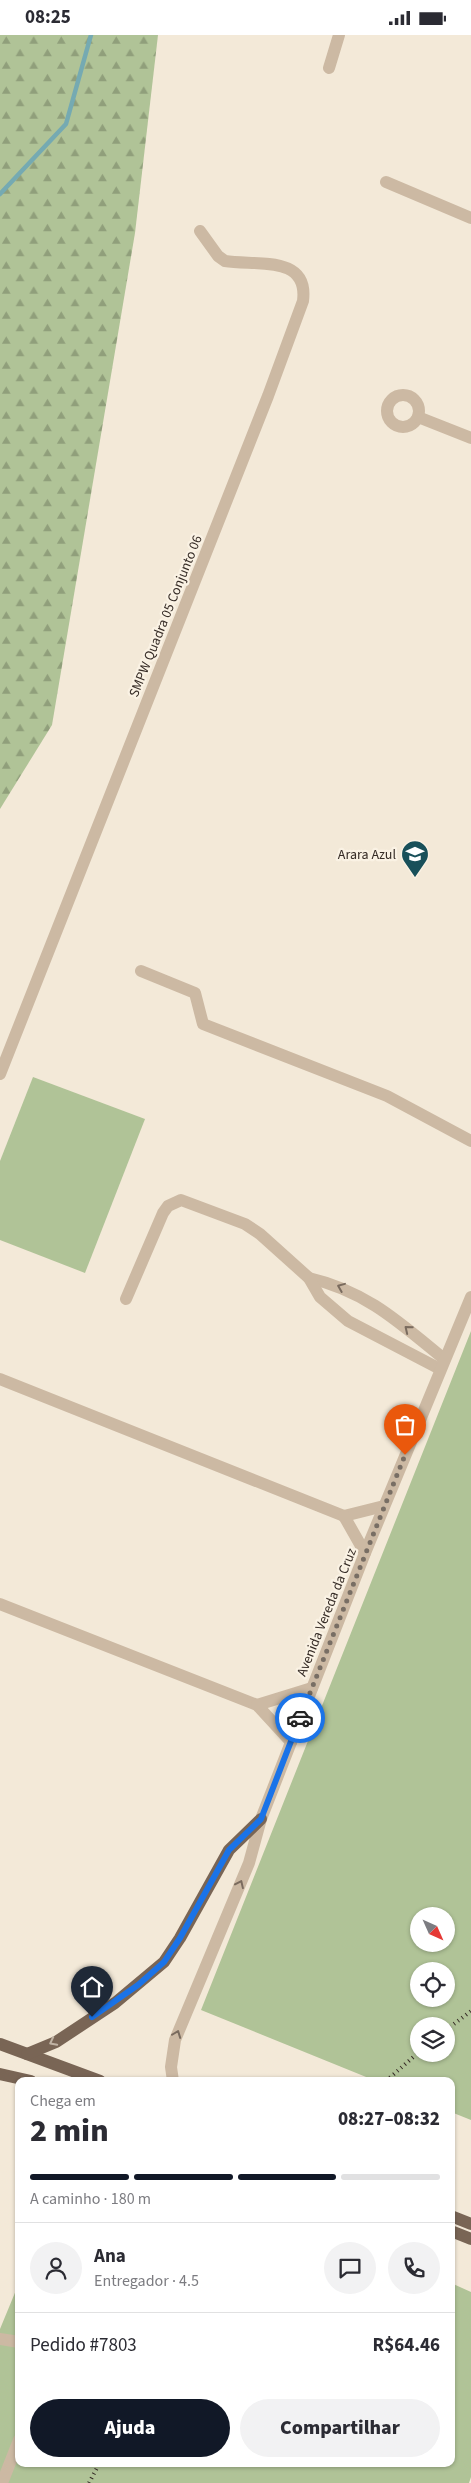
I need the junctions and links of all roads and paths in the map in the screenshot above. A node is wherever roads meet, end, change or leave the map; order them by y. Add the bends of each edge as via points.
1 (339, 35) edge
2 (329, 68) dead end
3 (386, 182) dead end
4 (471, 218) edge
5 (200, 231) dead end
6 (418, 417) junction
7 (471, 438) edge
8 (141, 971) dead end
9 (0, 1075) edge
10 (471, 1141) edge
11 (310, 1278) junction
12 (471, 1297) edge
13 (126, 1299) dead end
14 (442, 1364) junction
15 (0, 1379) edge
16 (384, 1506) junction
17 (344, 1516) junction
18 (365, 1553) junction
19 (0, 1604) edge
20 (312, 1688) junction
21 (257, 1705) junction
22 (291, 1742) junction
23 (261, 1819) junction
24 (0, 2044) edge
25 (27, 2054) junction
26 (0, 2074) edge
27 (15, 2077) edge
28 (89, 2077) edge
29 (172, 2077) edge
30 (455, 2217) edge
31 (471, 2224) edge
32 (455, 2233) edge
33 (471, 2239) edge
34 (0, 2339) edge
35 (15, 2341) edge
36 (15, 2450) edge
37 (2, 2483) edge

1 - 2 street
3 - 4 street
5 - 9 street, SMPW Quadra 05 Conjunto 06 via 222,260 293,270 304,285 303,301
6 - 6 street via 410,425 400,426 390,421 386,403 407,395 416,401
6 - 7 street
8 - 10 street via 195,993 202,1024 387,1096
11 - 13 street via 245,1224 181,1200 168,1206 163,1213
14 -> 11 street via 388,1312 343,1288
11 - 14 street via 320,1297 348,1321
12 - 14 street, Avenida Vereda da Cruz
14 - 16 street, Avenida Vereda da Cruz
15 - 17 street
16 - 17 street
16 - 18 street, Avenida Vereda da Cruz
17 - 18 street
18 - 20 street, Avenida Vereda da Cruz
19 - 21 street
20 - 21 street
20 - 22 street, Avenida Vereda da Cruz
21 - 22 street
22 - 23 street, Avenida Vereda da Cruz
23 -> 25 main road via 229,1850 164,1962 115,2003 56,2042
29 -> 23 street, Avenida Vereda da Cruz via 174,2040 249,1863
24 - 25 main road
25 - 28 main road
26 - 27 main road
30 - 31 main road
32 - 33 main road
34 - 35 street
36 - 37 street

